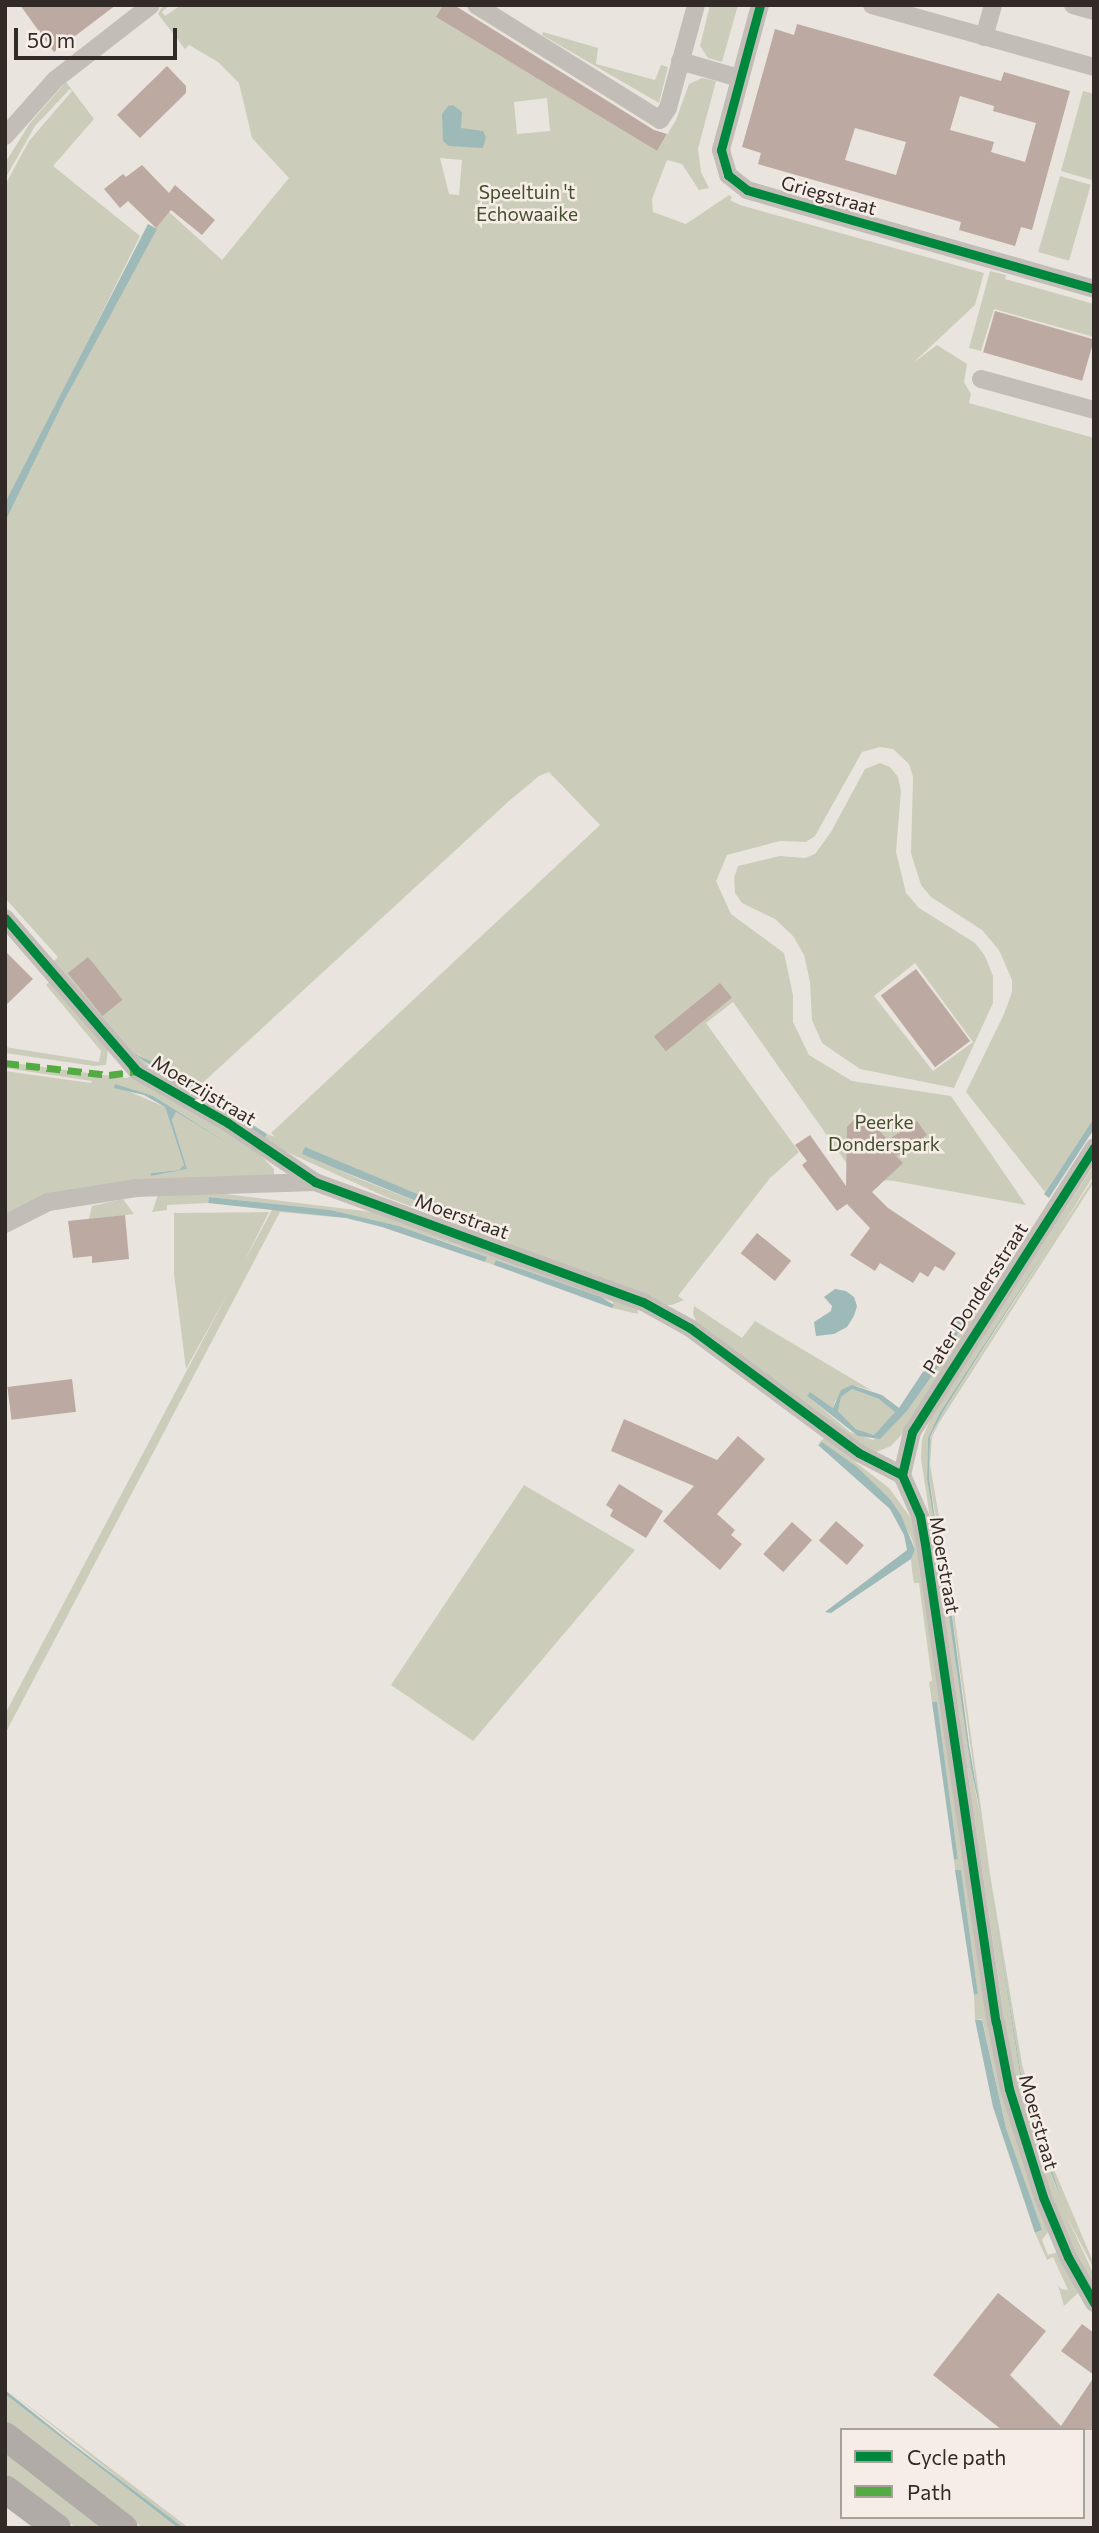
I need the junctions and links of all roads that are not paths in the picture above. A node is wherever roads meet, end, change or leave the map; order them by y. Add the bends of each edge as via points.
1 (151, 5) edge
2 (476, 5) edge
3 (760, 5) edge
4 (872, 5) edge
5 (993, 5) edge
6 (1073, 5) edge
7 (692, 6) edge
8 (1094, 11) edge
9 (984, 37) junction
10 (680, 61) junction
11 (1094, 67) edge
12 (739, 78) junction
13 (5, 136) edge
14 (1094, 289) edge
15 (981, 379) dead end
16 (1094, 410) edge
17 (5, 918) edge
18 (1094, 1147) edge
19 (315, 1182) junction
20 (5, 1224) edge
21 (902, 1475) junction
22 (1094, 2303) edge
23 (5, 2437) edge
24 (5, 2489) edge
25 (57, 2528) edge
26 (124, 2528) edge

1 - 13 street via 56,79
2 - 10 street via 660,120 668,108
3 - 12 street, Griegstraat
4 - 9 street
5 - 9 street
6 - 8 street
7 - 10 street
9 - 11 street
10 - 12 street
12 - 14 street, Griegstraat via 721,150 728,175 747,190
15 - 16 street
17 - 19 street, Moerzijstraat via 137,1071 228,1123
18 - 21 street, Pater Dondersstraat via 912,1432
19 - 20 street, Moerstraat via 136,1188 48,1202
19 - 21 street, Moerstraat via 643,1302 690,1328 859,1453
21 - 22 street, Moerstraat via 920,1516 925,1544 1009,2089 1043,2197 1073,2268
23 - 26 main road
24 - 25 main road

